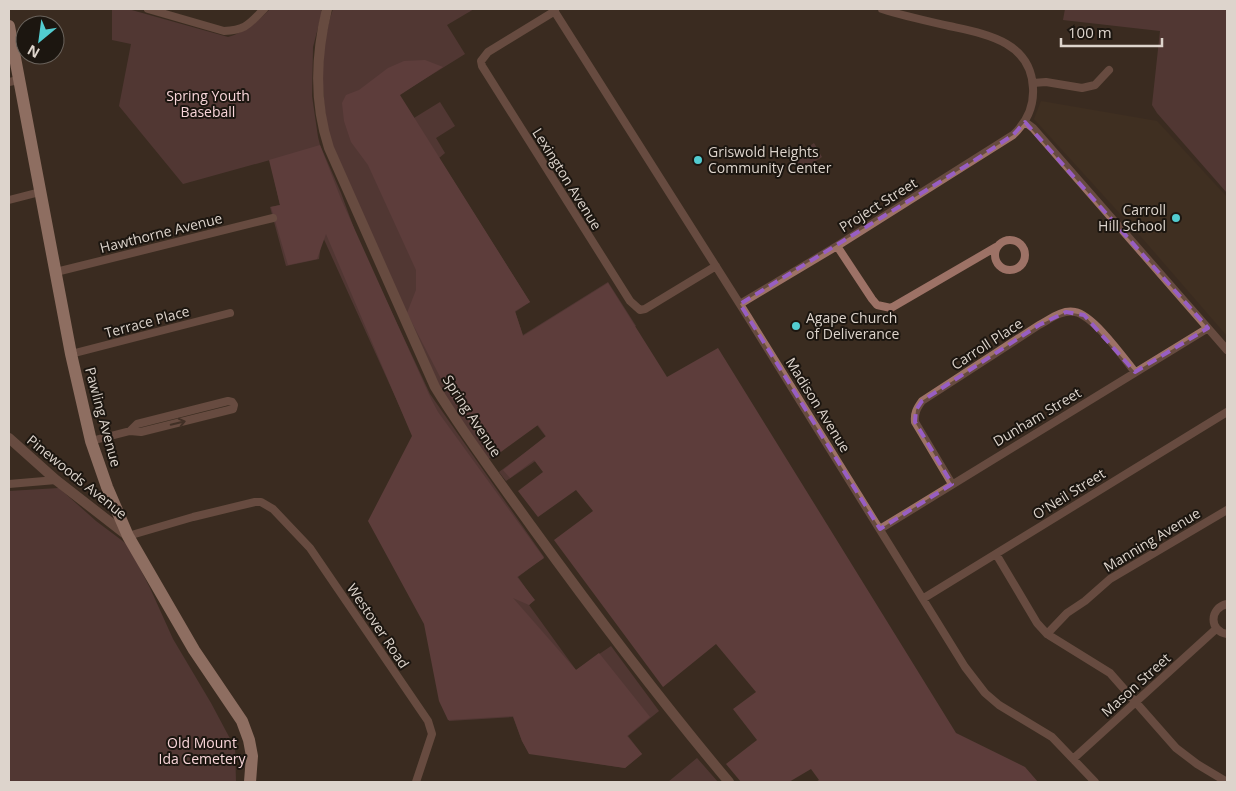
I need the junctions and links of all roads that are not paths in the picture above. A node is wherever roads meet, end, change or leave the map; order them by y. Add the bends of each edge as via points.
1 (148, 9) edge
2 (264, 9) edge
3 (327, 9) edge
4 (882, 9) edge
5 (554, 10) edge
6 (9, 26) edge
7 (1110, 70) dead end
8 (14, 81) edge
9 (1033, 83) junction
10 (1025, 122) junction
11 (40, 192) junction
12 (9, 200) edge
13 (273, 218) dead end
14 (837, 246) junction
15 (996, 247) junction
16 (716, 266) junction
17 (56, 272) junction
18 (740, 304) junction
19 (230, 313) dead end
20 (1208, 328) junction
21 (1227, 350) edge
22 (70, 354) junction
23 (1135, 372) junction
24 (1227, 412) edge
25 (130, 431) junction
26 (9, 438) edge
27 (91, 441) junction
28 (56, 480) junction
29 (9, 484) edge
30 (952, 484) junction
31 (1227, 510) edge
32 (880, 529) junction
33 (128, 536) junction
34 (996, 554) junction
35 (924, 598) junction
36 (1227, 604) edge
37 (1216, 629) junction
38 (1047, 634) junction
39 (1227, 634) edge
40 (1135, 702) junction
41 (1073, 759) junction
42 (250, 782) edge
43 (416, 782) edge
44 (729, 782) edge
45 (1094, 782) edge
46 (1227, 782) edge

1 - 2 street via 224,31 237,30 253,22
3 - 44 street, Spring Avenue via 318,67 324,133 435,387 454,419 575,586
4 - 9 street via 988,34 1001,40 1023,58
5 - 16 street, Madison Avenue
5 - 16 street, Lexington Avenue via 488,52 482,61 484,71 624,293 640,310 652,306
6 - 8 main road, Pawling Avenue
7 - 9 street via 1095,85 1082,88
8 - 11 main road, Pawling Avenue
9 - 10 street via 1031,109
10 - 14 street, Project Street via 1013,135
10 - 20 street
11 - 12 street
11 - 17 main road, Pawling Avenue
13 - 17 street, Hawthorne Avenue
14 - 15 street via 877,305 891,308
14 - 18 street, Project Street
15 - 15 street via 1008,239 1018,242 1024,250 1022,264 1014,270 1003,269 994,257
16 - 18 street, Madison Avenue
17 - 22 main road, Pawling Avenue
18 - 32 street, Madison Avenue
19 - 22 street, Terrace Place
20 - 21 street
20 - 23 street, Dunham Street
22 - 27 main road, Pawling Avenue
23 - 30 street, Dunham Street
23 - 30 street, Carroll Place via 1084,315 1066,312 1039,325 922,401 916,410 915,422
24 - 34 street, O'Neil Street
25 -> 25 street via 141,432 233,409 234,405 228,401 137,424
25 - 27 street
26 - 28 street, Pinewoods Avenue
27 - 33 main road, Pawling Avenue
28 - 29 street
28 - 33 street, Pinewoods Avenue
30 - 32 street, Dunham Street
31 - 38 street, Manning Avenue via 1110,579 1086,602 1067,613
32 - 35 street, Madison Avenue
33 - 42 main road, Pawling Avenue via 194,650 242,721 252,756
33 - 43 street, Westover Road via 255,502 273,509 310,548 428,722 432,734
34 - 35 street, O'Neil Street
34 - 38 street via 1037,623
35 - 41 street, Madison Avenue via 984,693 1052,737
36 - 37 street via 1215,611
37 - 39 street
37 - 40 street, Mason Street
38 - 40 street via 1110,673
40 - 41 street, Mason Street
40 - 46 street via 1186,756
41 - 45 street, Madison Avenue

